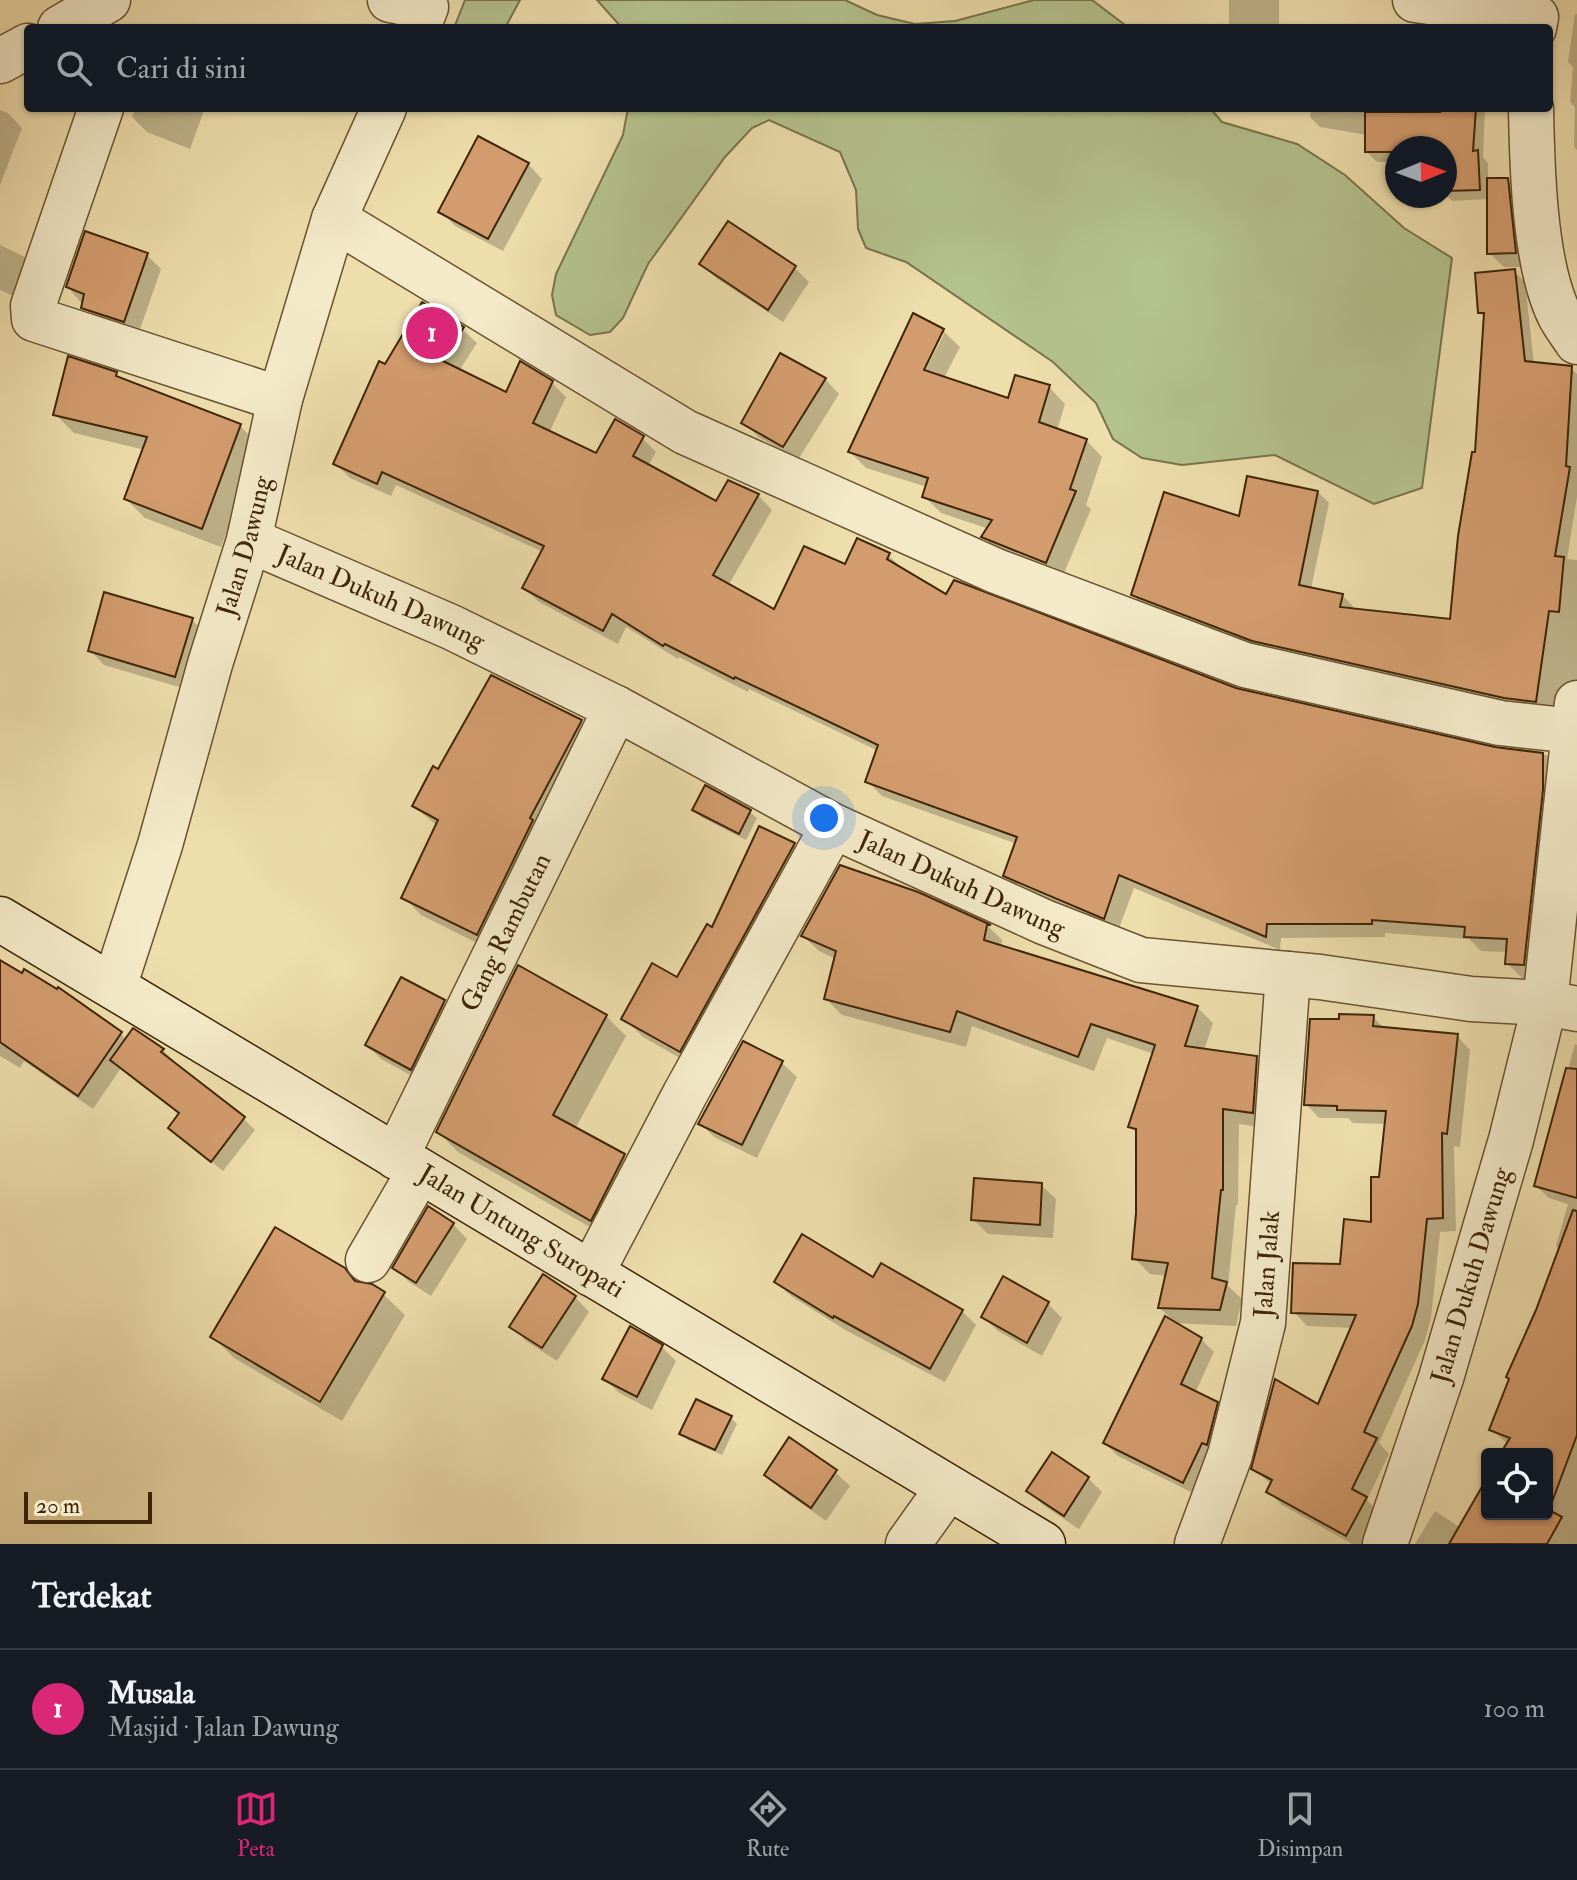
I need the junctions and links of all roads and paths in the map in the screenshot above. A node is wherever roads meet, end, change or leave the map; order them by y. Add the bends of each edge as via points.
1 (108, 0) edge
2 (1415, 0) edge
3 (1537, 15) edge
4 (67, 24) edge
5 (24, 48) edge
6 (0, 61) edge
7 (100, 112) edge
8 (382, 112) edge
9 (1531, 112) edge
10 (334, 219) junction
11 (1577, 342) edge
12 (280, 399) junction
13 (249, 540) junction
14 (616, 708) junction
15 (1576, 717) edge
16 (833, 826) junction
17 (0, 919) edge
18 (1288, 974) junction
19 (114, 987) junction
20 (1561, 1006) edge
21 (408, 1164) junction
22 (368, 1260) dead end
23 (591, 1274) junction
24 (948, 1488) junction
25 (908, 1544) edge
26 (1043, 1544) edge
27 (1197, 1544) edge
28 (1385, 1544) edge

1 - 4 street
2 - 3 street
5 - 6 street
7 - 12 street via 33,306 34,319
8 - 10 street, Jalan Dawung
9 - 11 street via 1546,270 1559,314
10 - 12 street, Jalan Dawung
10 - 15 street via 685,432 996,571 1245,665 1500,723
12 - 13 street, Jalan Dawung
13 - 14 street, Jalan Dukuh Dawung via 451,627
13 - 19 street, Jalan Dawung
14 - 16 street, Jalan Dukuh Dawung
14 - 21 street, Gang Rambutan
15 - 20 street, Jalan Dukuh Dawung
16 - 18 street, Jalan Dukuh Dawung via 1141,960
16 - 23 street
17 - 19 street, Jalan Untung Suropati
18 - 20 street, Jalan Dukuh Dawung
18 - 27 street, Jalan Jalak via 1263,1323 1230,1455
19 - 21 street, Jalan Untung Suropati
20 - 28 street, Jalan Dukuh Dawung via 1511,1140
21 - 22 street, Gang Rambutan
21 - 23 street, Jalan Untung Suropati
23 - 24 street, Jalan Untung Suropati
24 - 25 street
24 - 26 street, Jalan Untung Suropati

